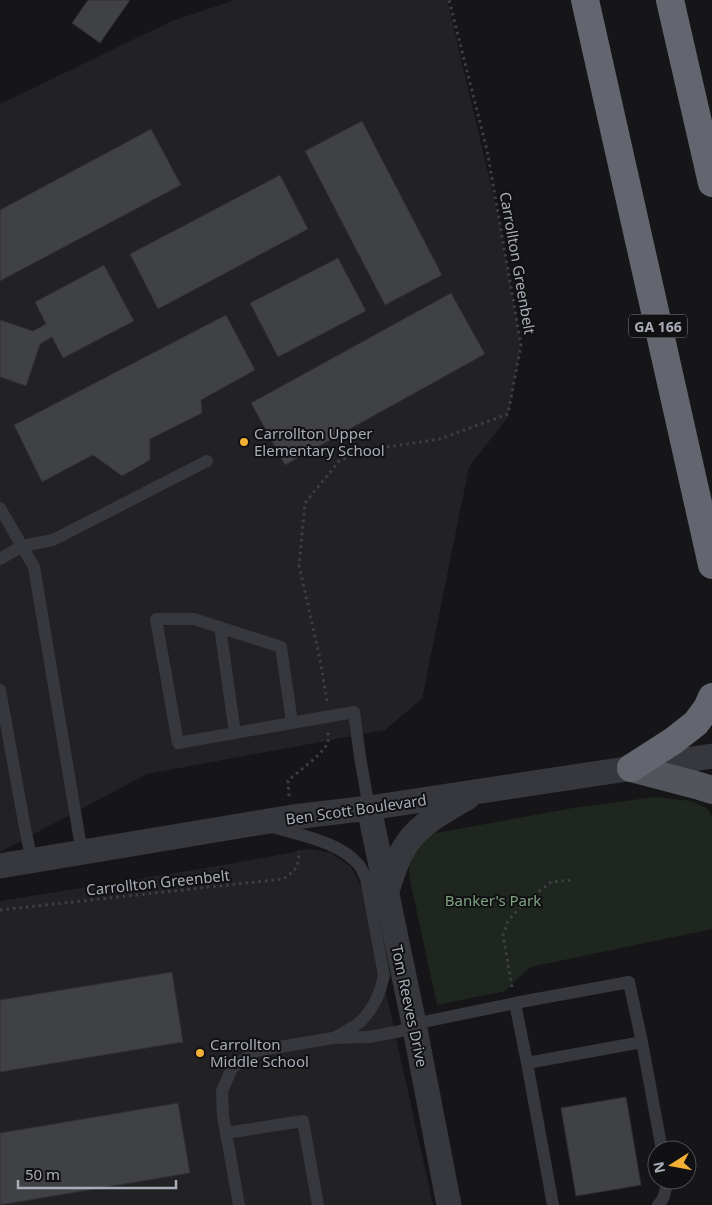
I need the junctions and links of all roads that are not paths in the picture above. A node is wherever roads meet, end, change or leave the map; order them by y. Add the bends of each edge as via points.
1 (585, 0) edge
2 (670, 0) edge
3 (712, 183) edge
4 (207, 461) dead end
5 (0, 508) edge
6 (22, 546) junction
7 (0, 559) edge
8 (712, 566) edge
9 (220, 627) junction
10 (0, 690) edge
11 (712, 697) edge
12 (292, 722) junction
13 (235, 733) junction
14 (712, 756) edge
15 (631, 768) junction
16 (712, 790) edge
17 (476, 792) junction
18 (368, 808) junction
19 (260, 823) junction
20 (82, 852) junction
21 (32, 861) junction
22 (0, 866) edge
23 (386, 894) junction
24 (515, 1003) junction
25 (414, 1024) junction
26 (333, 1038) junction
27 (642, 1042) junction
28 (526, 1063) junction
29 (226, 1133) junction
30 (660, 1140) edge
31 (665, 1190) edge
32 (239, 1205) edge
33 (318, 1205) edge
34 (449, 1205) edge
35 (553, 1205) edge
36 (658, 1205) edge

1 - 8 highway, GA 166
2 - 3 highway
4 - 6 lane via 53,540
5 - 6 lane
6 - 7 lane
6 - 20 lane via 34,568
9 - 12 lane via 281,647
9 - 13 lane
9 - 13 lane via 194,619 156,618 178,743
10 - 21 lane
11 - 15 highway via 696,723
12 - 13 lane
12 - 18 lane via 354,712
14 - 15 street, Ben Scott Boulevard
15 - 16 main road
15 - 17 street, Ben Scott Boulevard
17 - 18 street, Ben Scott Boulevard
17 - 23 street via 426,823 414,835 403,849
18 - 19 street, Ben Scott Boulevard
18 - 23 street, Tom Reeves Drive
19 - 20 street, Ben Scott Boulevard
19 - 26 lane via 337,848 352,858 366,879 384,975 382,988 369,1013 355,1026
20 - 21 street, Ben Scott Boulevard
21 - 22 street, Ben Scott Boulevard
23 - 25 street, Tom Reeves Drive
24 - 25 lane
24 - 27 lane via 629,982
24 - 28 lane
25 - 26 lane via 401,1031 369,1037
25 - 34 street, Tom Reeves Drive
26 - 29 lane via 256,1052 232,1068 222,1091
27 - 28 lane
27 - 30 lane
28 - 35 lane
29 - 32 lane
29 - 33 lane via 303,1121
31 - 36 lane

